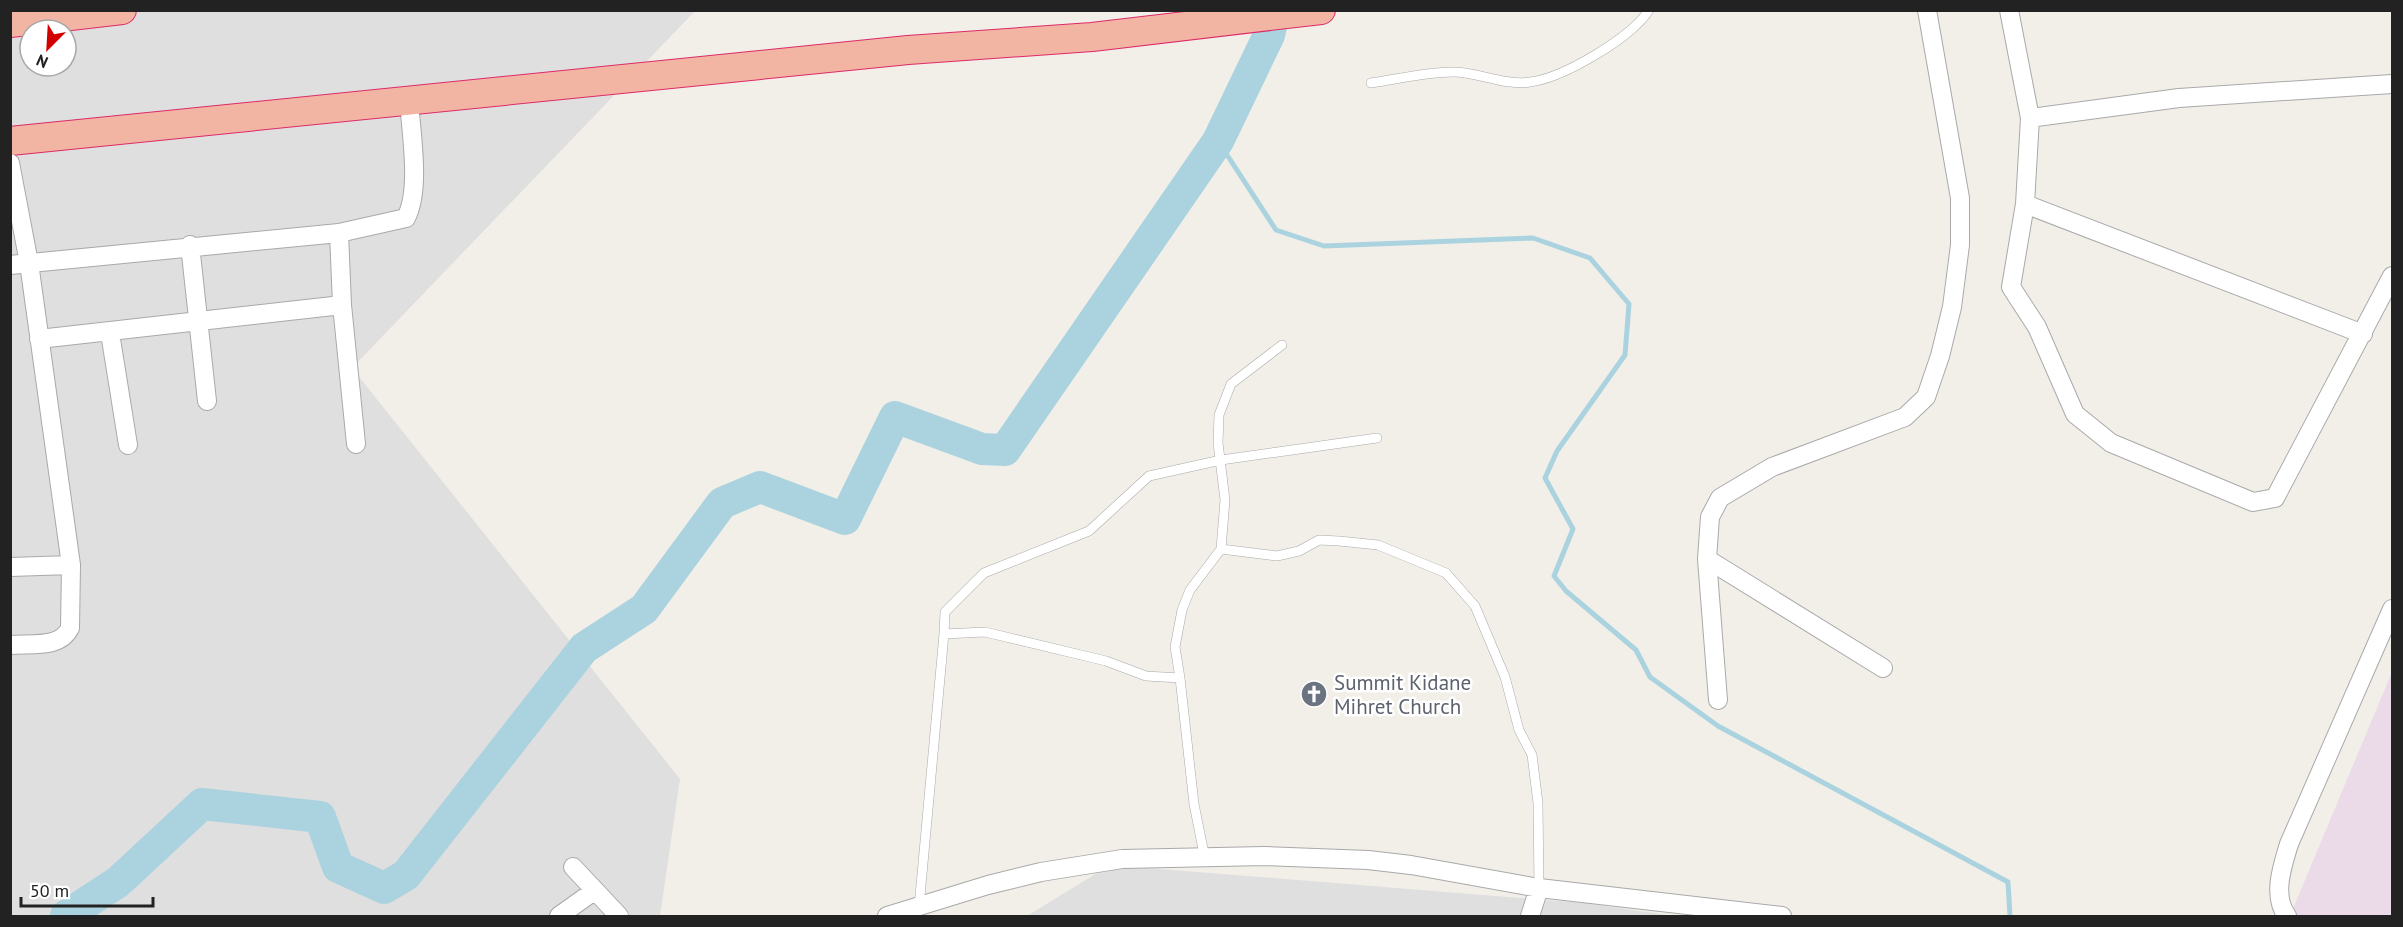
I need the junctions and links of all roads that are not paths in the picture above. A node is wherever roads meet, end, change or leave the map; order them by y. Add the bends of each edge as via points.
1 (122, 10) edge
2 (1321, 10) edge
3 (1649, 10) edge
4 (1927, 10) edge
5 (2009, 10) edge
6 (10, 23) edge
7 (1371, 82) dead end
8 (2392, 84) edge
9 (410, 100) junction
10 (2030, 118) junction
11 (10, 141) edge
12 (10, 163) edge
13 (2025, 204) junction
14 (339, 233) junction
15 (190, 245) junction
16 (29, 263) junction
17 (10, 265) edge
18 (2392, 276) edge
19 (342, 305) junction
20 (198, 320) junction
21 (110, 333) junction
22 (2363, 334) junction
23 (39, 339) junction
24 (1282, 345) dead end
25 (207, 401) dead end
26 (1377, 438) dead end
27 (356, 444) dead end
28 (128, 445) dead end
29 (1221, 460) junction
30 (1221, 549) junction
31 (1707, 559) junction
32 (71, 565) junction
33 (10, 567) edge
34 (2392, 609) edge
35 (944, 634) junction
36 (10, 645) edge
37 (1882, 668) dead end
38 (1180, 678) junction
39 (1718, 700) dead end
40 (1205, 859) junction
41 (573, 867) dead end
42 (1539, 888) junction
43 (594, 891) junction
44 (919, 907) junction
45 (559, 916) edge
46 (619, 916) edge
47 (887, 916) edge
48 (1530, 916) edge
49 (1782, 916) edge
50 (2287, 916) edge

1 - 6 highway
2 - 9 highway via 1092,37 909,50
3 - 7 lane via 1623,38 1564,70 1529,83 1454,72
4 - 31 street via 1960,198 1960,244 1952,307 1926,397 1905,417 1772,467 1720,498 1710,517
5 - 10 street
8 - 10 street via 2179,98
9 - 11 highway
9 - 14 street via 414,190 406,218
10 - 13 street
12 - 16 street
13 - 22 street
13 - 22 street via 2011,287 2037,327 2075,414 2111,443 2253,502 2275,498 2284,486
14 - 15 street
14 - 19 street
15 - 16 street
15 - 20 street
16 - 17 street
16 - 23 street
18 - 22 street
19 - 20 street
19 - 27 street
20 - 21 street
20 - 25 street
21 - 23 street
21 - 28 street
23 - 32 street
24 - 29 lane via 1231,384 1219,415
26 - 29 lane
29 - 30 lane via 1225,500
29 - 35 lane via 1149,476 1089,531 984,573 945,612
30 - 38 lane via 1190,590 1182,610 1175,647
30 - 42 lane via 1277,556 1299,551 1319,540 1378,545 1446,573 1475,606 1505,677 1519,730 1532,755 1538,803
31 - 37 street
31 - 39 street
32 - 33 street
32 - 36 street via 70,628 66,637 57,642
34 - 50 street via 2289,844 2281,873 2280,905
35 - 38 lane via 985,632 1146,676
35 - 44 lane
38 - 40 lane via 1194,804
40 - 42 street via 1265,856 1368,860
40 - 44 street via 1122,859 1065,868 988,885
41 - 43 street
42 - 48 street
42 - 49 street
43 - 45 street
43 - 46 street
44 - 47 street

